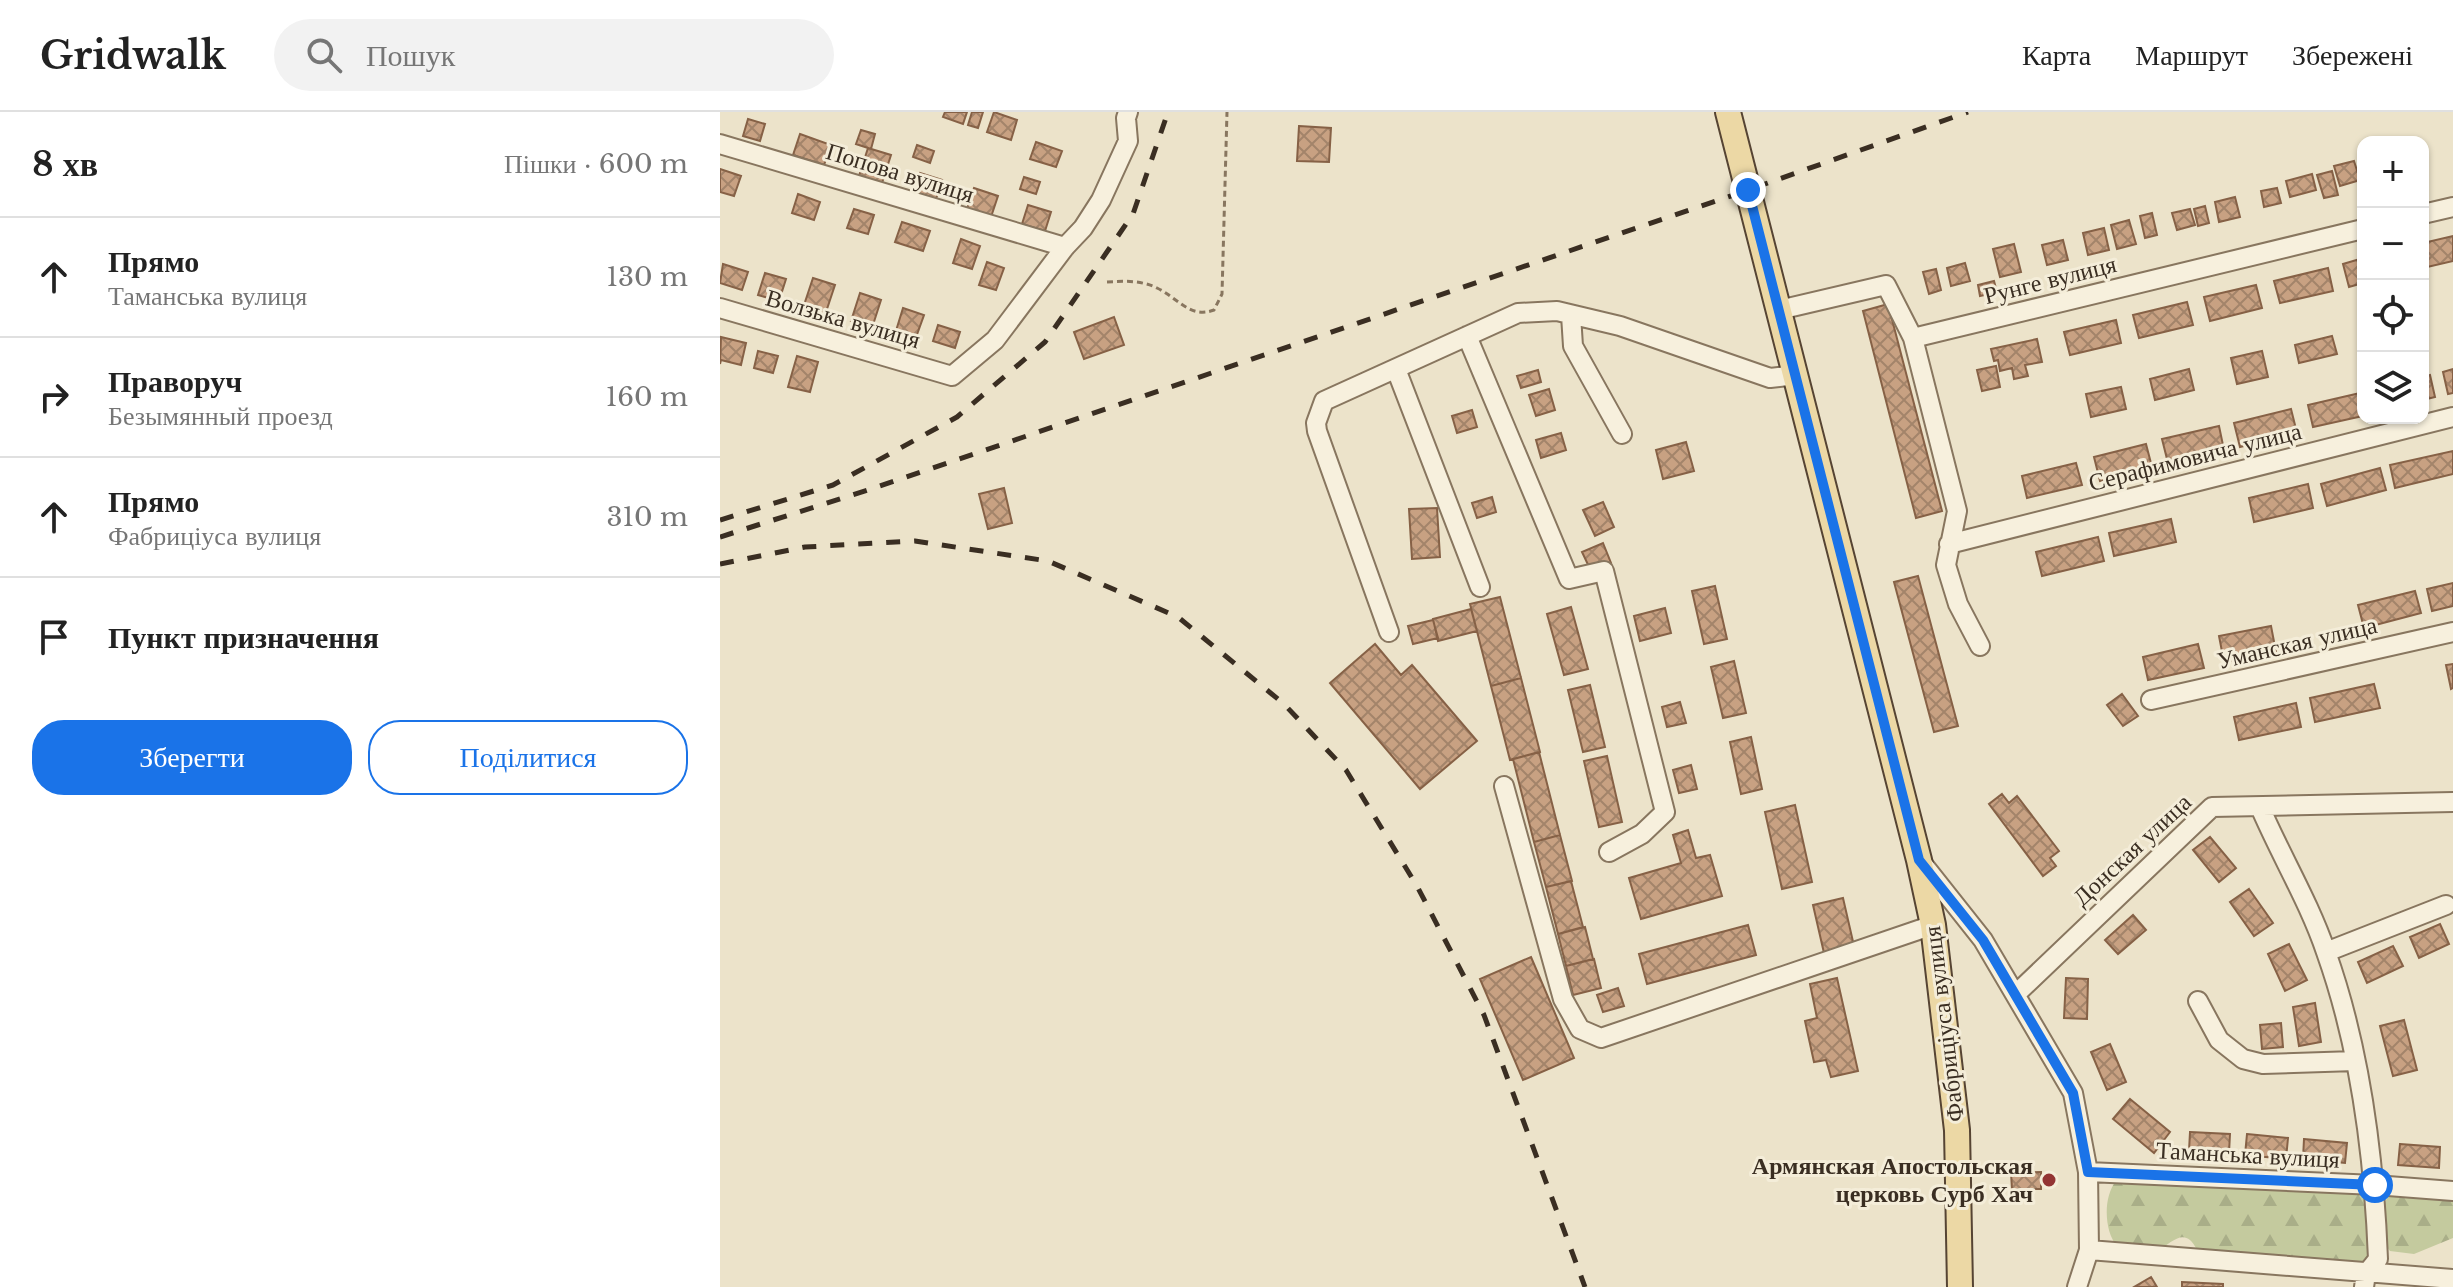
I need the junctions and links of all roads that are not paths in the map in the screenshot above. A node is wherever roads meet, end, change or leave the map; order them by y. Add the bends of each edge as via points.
1 (1107, 112) edge
2 (1731, 113) edge
3 (1127, 115) edge
4 (720, 144) edge
5 (2453, 207) edge
6 (2429, 213) edge
7 (2357, 230) edge
8 (1065, 247) junction
9 (720, 308) edge
10 (1779, 310) junction
11 (1571, 315) junction
12 (1467, 336) junction
13 (1913, 338) junction
14 (1396, 369) junction
15 (1796, 375) junction
16 (2453, 417) edge
17 (1622, 434) dead end
18 (1949, 544) junction
19 (1480, 587) dead end
20 (1389, 632) dead end
21 (2453, 632) edge
22 (1980, 646) dead end
23 (2151, 700) dead end
24 (1504, 786) dead end
25 (2453, 802) edge
26 (2260, 807) junction
27 (1609, 852) dead end
28 (1919, 860) junction
29 (2446, 905) dead end
30 (1933, 925) junction
31 (2326, 952) junction
32 (2016, 994) junction
33 (2198, 1001) dead end
34 (2355, 1061) junction
35 (2088, 1172) junction
36 (2375, 1185) junction
37 (2453, 1191) edge
38 (2089, 1250) junction
39 (2453, 1279) edge
40 (2365, 1280) edge
41 (1960, 1287) edge
42 (2077, 1287) edge

1 - 3 street
2 - 10 main road, Фабриціуса вулиця
3 - 8 street via 1128,141 1114,172 1083,228
4 - 8 street, Попова вулиця
5 - 6 street
7 - 13 street, Рунге вулиця
8 - 9 street, Волзька вулиця via 995,340 952,376
10 - 13 street via 1886,285
10 - 15 main road, Фабриціуса вулиця
11 - 12 street via 1518,313
11 - 15 street via 1620,326 1770,378
11 - 17 street via 1573,346
12 - 14 street
12 - 27 street via 1569,579 1604,571 1665,812 1642,834
13 - 18 street via 1957,511
14 - 19 street
14 - 20 street via 1324,401 1316,423
15 - 28 main road, Фабриціуса вулиця
16 - 18 street, Серафимовича улица
18 - 22 street via 1946,565 1958,604
21 - 23 street, Уманская улица
24 - 30 street via 1563,999 1580,1029 1601,1038
25 - 26 street, Донская улица
26 - 31 street
26 - 32 street, Донская улица via 2212,807
28 - 30 main road, Фабриціуса вулиця
28 - 32 street via 1983,940
29 - 31 street
30 - 41 main road, Фабриціуса вулиця via 1957,1130
31 - 34 street
32 - 35 street via 2073,1093
33 - 34 street via 2219,1040 2243,1059 2263,1064
34 - 36 street
35 - 36 street, Таманська вулиця
35 - 38 street
36 - 37 street, Таманська вулиця
36 - 40 street via 2378,1259
38 - 40 street
38 - 42 street
39 - 40 street

